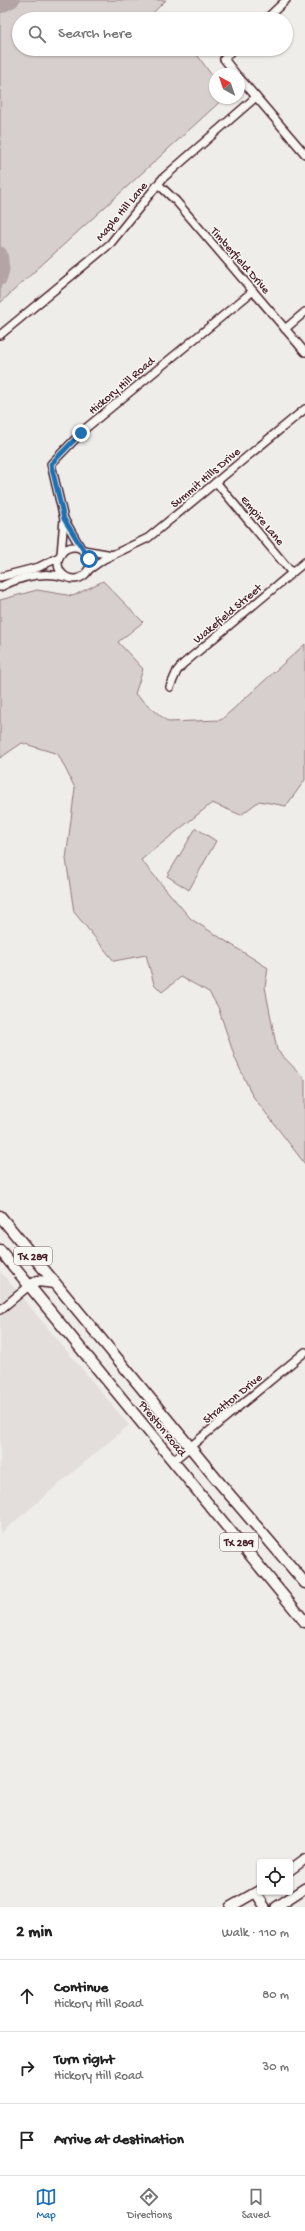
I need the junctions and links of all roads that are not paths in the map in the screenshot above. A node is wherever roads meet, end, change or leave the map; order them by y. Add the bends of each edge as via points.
1 (286, 0) edge
2 (273, 12) edge
3 (227, 56) edge
4 (231, 68) edge
5 (245, 84) edge
6 (256, 97) junction
7 (305, 154) edge
8 (158, 184) junction
9 (253, 291) junction
10 (305, 312) edge
11 (285, 329) junction
12 (0, 335) edge
13 (305, 352) edge
14 (305, 409) edge
15 (216, 482) junction
16 (64, 519) junction
17 (82, 550) junction
18 (113, 555) junction
19 (60, 556) junction
20 (305, 562) edge
21 (87, 571) junction
22 (292, 573) junction
23 (0, 577) edge
24 (65, 577) junction
25 (0, 587) edge
26 (170, 687) dead end
27 (0, 1216) edge
28 (0, 1250) edge
29 (54, 1283) junction
30 (29, 1286) junction
31 (0, 1310) edge
32 (305, 1352) edge
33 (190, 1446) junction
34 (173, 1461) junction
35 (305, 1583) edge
36 (305, 1622) edge
37 (305, 1859) edge
38 (293, 1868) edge
39 (305, 1888) edge
40 (257, 1892) edge
41 (260, 1895) edge
42 (230, 1907) edge
43 (265, 1907) edge
44 (276, 1907) edge

1 - 2 street
3 - 4 street via 224,59
5 - 6 street
6 - 7 street
6 - 8 street, Maple Hill Lane
8 - 9 street, Timberfield Drive via 176,201
8 - 12 street, Maple Hill Lane via 110,244
9 - 11 street, Timberfield Drive
9 - 16 street, Hickory Hill Road via 86,428 51,464
10 - 11 street
11 - 13 street, Timberfield Drive
14 - 15 street, Summit Hills Drive
15 - 18 street, Summit Hills Drive via 148,538
15 - 22 street, Empire Lane
16 - 17 street, Hickory Hill Road
16 - 19 street, Hickory Hill Road
17 - 18 street
17 - 19 street via 70,548
17 - 21 street via 89,560
18 - 21 street, Summit Hills Drive
19 - 23 street via 39,568
19 - 24 street via 58,569
20 - 22 street, Wakefield Street
21 - 24 street via 78,579
22 - 26 street, Wakefield Street via 183,664
24 - 25 street via 41,574
27 - 29 main road, Preston Road / TX 289
28 - 30 main road, Preston Road / TX 289
29 - 30 main road via 38,1281
29 - 33 main road, Preston Road / TX 289
30 - 31 street
30 - 34 main road, Preston Road / TX 289
32 - 33 street, Stratton Drive
33 - 34 street, Stratton Drive
33 - 35 main road, Preston Road / TX 289
34 - 36 main road, Preston Road / TX 289
37 - 38 main road
39 - 44 main road
40 - 42 main road
41 - 43 main road

